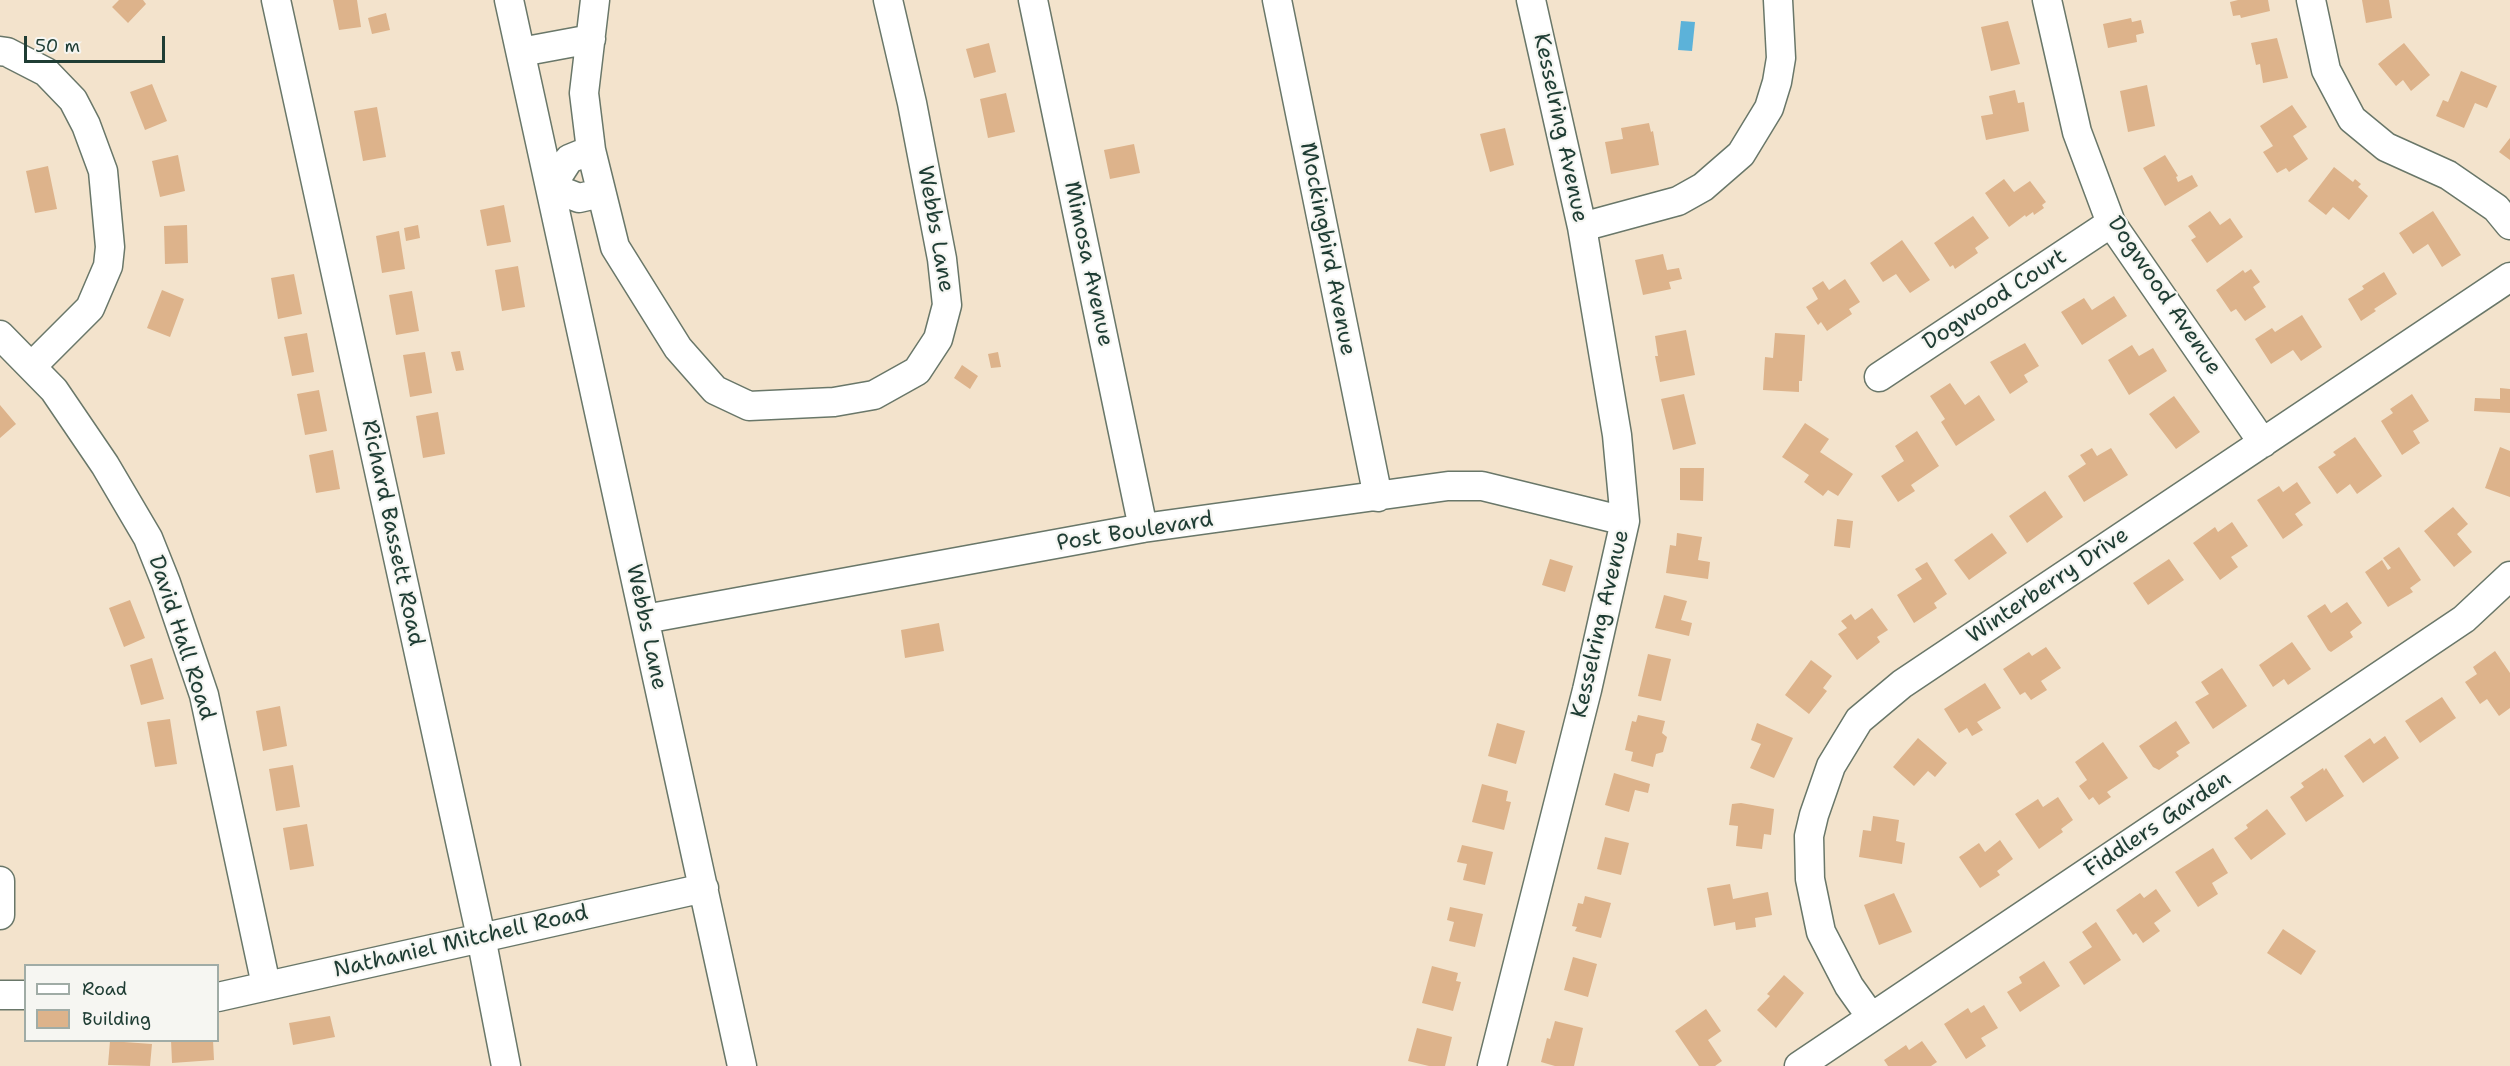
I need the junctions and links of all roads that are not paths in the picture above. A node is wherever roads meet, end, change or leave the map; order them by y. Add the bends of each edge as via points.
1 (276, 0) edge
2 (509, 0) edge
3 (595, 0) edge
4 (888, 0) edge
5 (1033, 0) edge
6 (1276, 0) edge
7 (1531, 0) edge
8 (1778, 0) edge
9 (2047, 0) edge
10 (2311, 0) edge
11 (591, 39) junction
12 (0, 51) edge
13 (521, 52) junction
14 (591, 150) junction
15 (551, 187) junction
16 (602, 193) junction
17 (2111, 223) junction
18 (2510, 225) edge
19 (1582, 227) junction
20 (2510, 277) edge
21 (0, 335) edge
22 (32, 366) junction
23 (1879, 377) dead end
24 (2263, 443) junction
25 (1378, 497) junction
26 (1625, 521) junction
27 (1143, 528) junction
28 (2510, 576) edge
29 (645, 619) junction
30 (0, 881) edge
31 (704, 888) junction
32 (0, 915) edge
33 (481, 937) junction
34 (266, 985) junction
35 (0, 995) edge
36 (24, 995) edge
37 (219, 997) edge
38 (1872, 1017) junction
39 (506, 1066) edge
40 (742, 1066) edge
41 (1492, 1066) edge
42 (1799, 1066) edge

1 - 33 street, Richard Bassett Road
2 - 13 street, Webbs Lane
3 - 11 street, Webbs Lane
4 - 16 street, Webbs Lane via 912,103 947,305 938,339 917,371 874,395 834,402 749,406 715,390 678,348 615,247
5 - 27 street, Mimosa Avenue
6 - 25 street, Mockingbird Avenue
7 - 19 street, Kesselring Avenue
8 - 19 street via 1781,58 1777,82 1769,108 1741,154 1710,182 1678,201
9 - 17 street, Dogwood Avenue via 2078,132
10 - 18 street via 2326,70 2352,119 2386,147 2448,175 2496,208
11 - 13 street
11 - 14 street, Webbs Lane via 584,93
12 - 22 street via 46,72 73,100 103,171 108,266 90,308
13 - 15 street, Webbs Lane
14 - 15 street via 569,159
14 - 16 street, Webbs Lane
15 - 16 street via 579,198
15 - 29 street, Webbs Lane
17 - 23 street, Dogwood Court
17 - 24 street, Dogwood Avenue
19 - 26 street, Kesselring Avenue via 1617,435
20 - 24 street, Winterberry Drive
21 - 22 street, David Hall Road
22 - 34 street, David Hall Road via 54,390 105,465 148,538 166,583 204,695
24 - 38 street, Winterberry Drive via 1902,684 1859,720 1831,766 1814,815 1809,836 1810,869 1821,932 1849,986
25 - 26 street, Post Boulevard via 1448,486 1482,486
25 - 27 street, Post Boulevard
26 - 41 street, Kesselring Avenue via 1587,690
27 - 29 street, Post Boulevard
28 - 38 street, Fiddlers Garden via 2464,619
29 - 31 street, Webbs Lane
30 - 32 street
31 - 33 street, Nathaniel Mitchell Road
31 - 40 street, Webbs Lane
33 - 34 street, Nathaniel Mitchell Road
33 - 39 street, Richard Bassett Road
34 - 37 street, Nathaniel Mitchell Road
35 - 36 street
38 - 42 street, Fiddlers Garden

